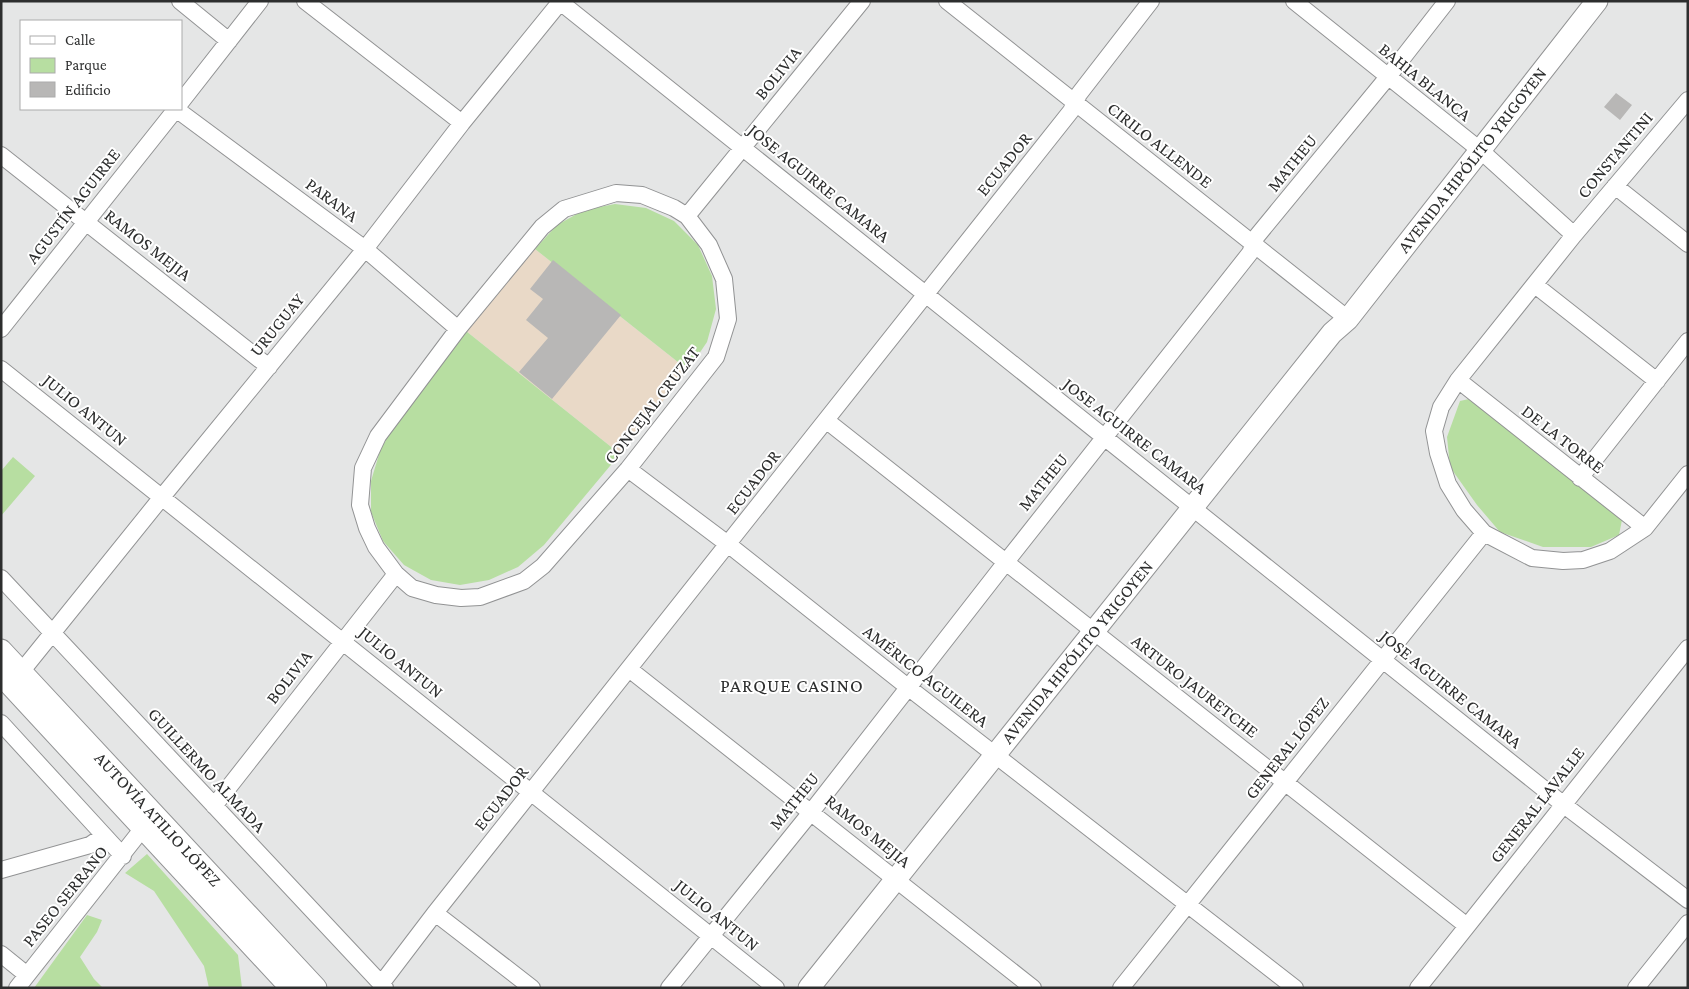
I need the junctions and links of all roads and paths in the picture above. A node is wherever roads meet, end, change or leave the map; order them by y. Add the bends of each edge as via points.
1 (180, 1) edge
2 (260, 1) edge
3 (305, 1) edge
4 (560, 1) edge
5 (862, 1) edge
6 (947, 1) edge
7 (1151, 1) edge
8 (1294, 1) edge
9 (1447, 1) edge
10 (1597, 1) edge
11 (229, 41) junction
12 (1387, 78) junction
13 (1688, 100) edge
14 (182, 101) edge
15 (1074, 102) junction
16 (175, 110) edge
17 (177, 110) edge
18 (462, 123) junction
19 (744, 148) junction
20 (1480, 150) junction
21 (1, 155) edge
22 (1615, 186) junction
23 (687, 216) junction
24 (86, 222) junction
25 (1574, 235) junction
26 (1253, 244) junction
27 (1688, 244) edge
28 (365, 249) junction
29 (1536, 285) junction
30 (925, 294) junction
31 (1348, 319) junction
32 (1, 329) edge
33 (458, 329) junction
34 (1688, 341) edge
35 (269, 367) junction
36 (1, 369) edge
37 (1458, 380) junction
38 (1656, 381) junction
39 (827, 421) junction
40 (1104, 438) junction
41 (628, 469) junction
42 (1688, 474) edge
43 (1580, 478) junction
44 (162, 497) junction
45 (1198, 512) junction
46 (1645, 528) junction
47 (1484, 533) junction
48 (729, 544) junction
49 (1006, 562) junction
50 (396, 574) junction
51 (1, 578) edge
52 (52, 634) junction
53 (1099, 636) junction
54 (343, 641) junction
55 (1688, 648) edge
56 (1, 650) edge
57 (1382, 659) junction
58 (629, 669) junction
59 (11, 674) edge
60 (909, 688) junction
61 (1, 723) edge
62 (998, 758) junction
63 (1285, 783) junction
64 (531, 793) junction
65 (1564, 804) junction
66 (214, 806) junction
67 (812, 811) junction
68 (143, 828) junction
69 (104, 836) junction
70 (122, 856) junction
71 (1, 870) edge
72 (899, 882) junction
73 (1688, 900) edge
74 (1187, 905) junction
75 (435, 913) junction
76 (1688, 923) edge
77 (1467, 926) junction
78 (711, 936) junction
79 (1, 954) edge
80 (22, 982) edge
81 (383, 986) edge
82 (291, 988) edge
83 (316, 988) edge
84 (532, 988) edge
85 (669, 988) edge
86 (776, 988) edge
87 (809, 988) edge
88 (824, 988) edge
89 (1033, 988) edge
90 (1120, 988) edge
91 (1295, 988) edge
92 (1418, 988) edge
93 (1636, 988) edge

1 - 11 street
2 - 11 street
3 - 18 street
4 - 18 street, URUGUAY
4 - 19 street, JOSE AGUIRRE CAMARA
5 - 19 street, BOLIVIA
6 - 15 street, CIRILO ALLENDE
7 - 15 street, ECUADOR
8 - 12 street, BAHIA BLANCA
9 - 12 street, MATHEU
10 - 20 main road, AVENIDA HIPÓLITO YRIGOYEN
11 - 14 street
12 - 20 street, BAHIA BLANCA
12 - 26 street, MATHEU
13 - 22 street, CONSTANTINI
15 - 26 street, CIRILO ALLENDE
15 - 30 street, ECUADOR via 1071,111
16 - 24 street, AGUSTÍN AGUIRRE
17 - 28 street, PARANA
18 - 28 street, URUGUAY
19 - 23 street, BOLIVIA
19 - 30 street, JOSE AGUIRRE CAMARA
20 - 25 street, BAHIA BLANCA
20 - 31 main road, AVENIDA HIPÓLITO YRIGOYEN
21 - 24 street, RAMOS MEJIA
22 - 25 street, CONSTANTINI
22 - 27 street
23 - 33 street, CONCEJAL CRUZAT via 642,195 616,193 564,209 542,227
23 - 41 street, CONCEJAL CRUZAT via 709,245 724,279 728,319 716,358
24 - 32 street, AGUSTÍN AGUIRRE
24 - 35 street, RAMOS MEJIA
25 - 29 street, CONSTANTINI
26 - 31 street, CIRILO ALLENDE
26 - 40 street, MATHEU via 1250,253
28 - 33 street, PARANA
28 - 35 street, URUGUAY
29 - 37 street, CONSTANTINI
29 - 38 street
30 - 39 street, ECUADOR
30 - 40 street, JOSE AGUIRRE CAMARA
31 - 45 main road, AVENIDA HIPÓLITO YRIGOYEN via 1332,333
33 - 50 street, CONCEJAL CRUZAT via 378,436 362,468 360,505 366,528 376,548
34 - 38 street
35 - 44 street, URUGUAY
36 - 44 street, JULIO ANTUN
37 - 43 street, DE LA TORRE
37 - 47 street, CONSTANTINI via 1441,407 1434,431 1448,484
38 - 43 street
39 - 48 street, ECUADOR
39 - 49 street, ARTURO JAURETCHE
40 - 45 street, JOSE AGUIRRE CAMARA
40 - 49 street, MATHEU
41 - 48 street, AMÉRICO AGUILERA
41 - 50 street, CONCEJAL CRUZAT via 543,566 524,581 480,597 461,598 412,588
42 - 46 street
43 - 46 street, DE LA TORRE
44 - 52 street, URUGUAY
44 - 54 street, JULIO ANTUN
45 - 53 main road, AVENIDA HIPÓLITO YRIGOYEN
45 - 57 street, JOSE AGUIRRE CAMARA
46 - 47 street via 1610,551 1583,560 1563,561 1532,558
47 - 57 street, GENERAL LÓPEZ
48 - 58 street, ECUADOR
48 - 60 street, AMÉRICO AGUILERA
49 - 53 street, ARTURO JAURETCHE
49 - 60 street, MATHEU
50 - 54 street, BOLIVIA
51 - 52 street, GUILLERMO ALMADA
52 - 59 street, URUGUAY
52 - 66 street, GUILLERMO ALMADA
53 - 62 main road, AVENIDA HIPÓLITO YRIGOYEN
53 - 63 street, ARTURO JAURETCHE
54 - 64 street, JULIO ANTUN
54 - 66 street, BOLIVIA
55 - 65 street, GENERAL LAVALLE
56 - 59 main road, AUTOVÍA ATILIO LÓPEZ
57 - 63 street, GENERAL LÓPEZ
57 - 65 street, JOSE AGUIRRE CAMARA
58 - 64 street, ECUADOR
58 - 67 street, RAMOS MEJIA
59 - 68 main road, AUTOVÍA ATILIO LÓPEZ
59 - 83 main road, AUTOVÍA ATILIO LÓPEZ
60 - 62 street, AMÉRICO AGUILERA
60 - 67 street, MATHEU
61 - 69 street
62 - 72 main road, AVENIDA HIPÓLITO YRIGOYEN
62 - 74 street, AMÉRICO AGUILERA
63 - 74 street, GENERAL LÓPEZ
63 - 77 street, ARTURO JAURETCHE
64 - 75 street, ECUADOR
64 - 78 street, JULIO ANTUN
65 - 73 street, JOSE AGUIRRE CAMARA
65 - 77 street, GENERAL LAVALLE
66 - 81 street, GUILLERMO ALMADA
67 - 72 street, RAMOS MEJIA
67 - 78 street, MATHEU
68 - 70 street, PASEO SERRANO
68 - 82 main road, AUTOVÍA ATILIO LÓPEZ
69 - 70 street
69 - 71 street via 90,845
70 - 80 street, PASEO SERRANO
72 - 87 main road, AVENIDA HIPÓLITO YRIGOYEN
72 - 88 main road, AVENIDA HIPÓLITO YRIGOYEN
72 - 89 street, RAMOS MEJIA
74 - 90 street, GENERAL LÓPEZ
74 - 91 street, AMÉRICO AGUILERA
75 - 81 street, ECUADOR
75 - 84 street
76 - 93 street
77 - 92 street, GENERAL LAVALLE
78 - 85 street, MATHEU
78 - 86 street, JULIO ANTUN
79 - 80 street

